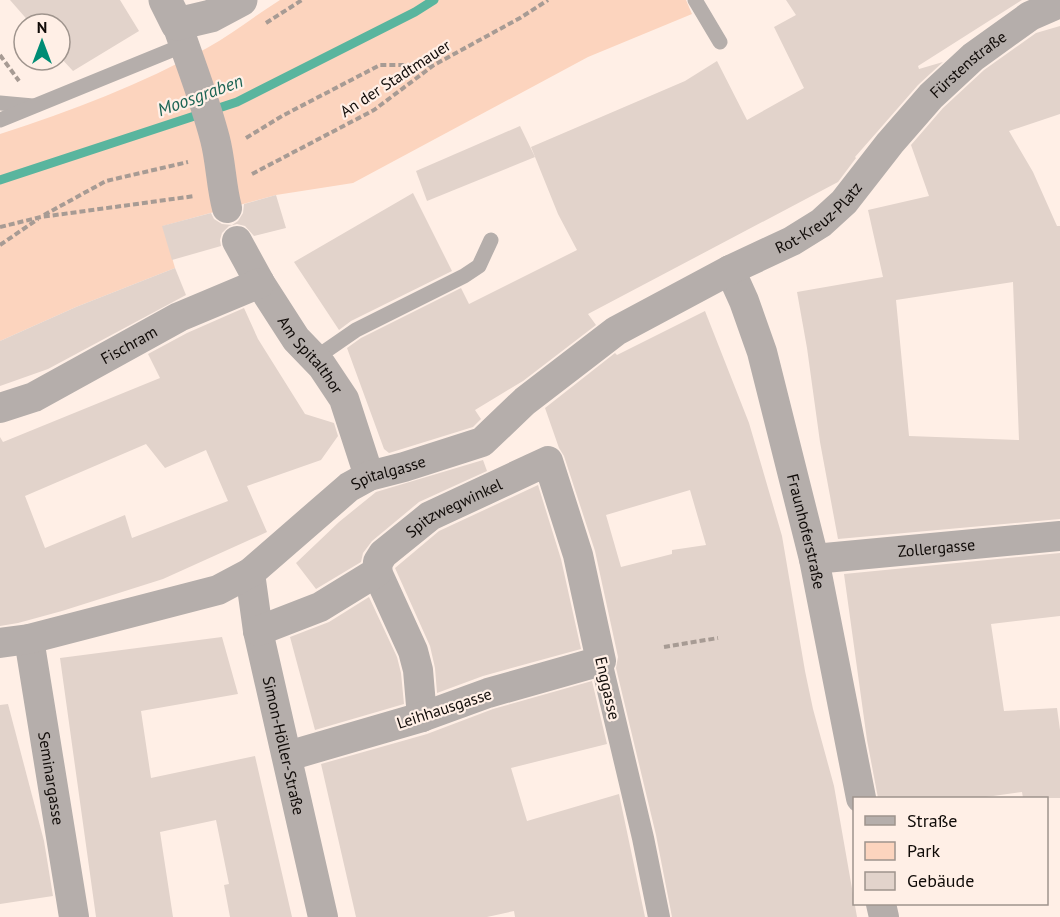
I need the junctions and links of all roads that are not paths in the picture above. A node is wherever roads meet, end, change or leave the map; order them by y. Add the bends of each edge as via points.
1 (242, 0) edge
2 (695, 0) edge
3 (1060, 3) edge
4 (175, 23) edge
5 (720, 42) dead end
6 (0, 103) edge
7 (37, 106) junction
8 (0, 120) edge
9 (890, 143) joint
10 (225, 199) road end
11 (491, 240) dead end
12 (237, 241) dead end
13 (730, 270) junction
14 (260, 284) junction
15 (314, 359) junction
16 (0, 408) edge
17 (548, 461) joint
18 (369, 476) junction
19 (1060, 536) edge
20 (814, 559) junction
21 (377, 572) junction
22 (250, 573) junction
23 (258, 631) junction
24 (14, 641) edge
25 (601, 661) junction
26 (422, 717) junction
27 (288, 756) junction
28 (861, 797) edge
29 (75, 917) edge
30 (323, 917) edge
31 (659, 917) edge

1 - 4 street via 211,16
2 - 5 lane
3 - 9 street, Fürstenstraße via 1030,16 973,57 931,96
4 - 7 lane
4 - 10 street via 200,89
6 - 7 lane
7 - 8 lane
9 - 13 street, Rot-Kreuz-Platz via 821,223
11 - 15 lane via 479,266 356,330
12 - 14 street, Am Spitalthor
13 - 18 street, Spitalgasse via 616,331 525,401 482,442
13 - 20 street, Fraunhoferstraße via 762,352
14 - 15 street, Am Spitalthor
14 - 16 street, Fischram via 179,317 34,397
15 - 18 street, Am Spitalthor via 344,399
17 - 21 street, Spitzwegwinkel via 430,516 383,554
17 - 25 street, Enggasse via 578,555
18 - 22 street, Spitalgasse via 349,487
19 - 20 street, Zollergasse
20 - 28 street, Fraunhoferstraße
21 - 23 street, Spitzwegwinkel via 320,607
21 - 26 street via 413,651
22 - 23 street, Simon-Höller-Straße
22 - 24 street, Spitalgasse via 218,590
23 - 27 street, Simon-Höller-Straße
24 - 29 street, Seminargasse
25 - 26 street, Leihhausgasse via 488,693
25 - 31 street, Enggasse
26 - 27 street, Leihhausgasse
27 - 30 street, Simon-Höller-Straße

